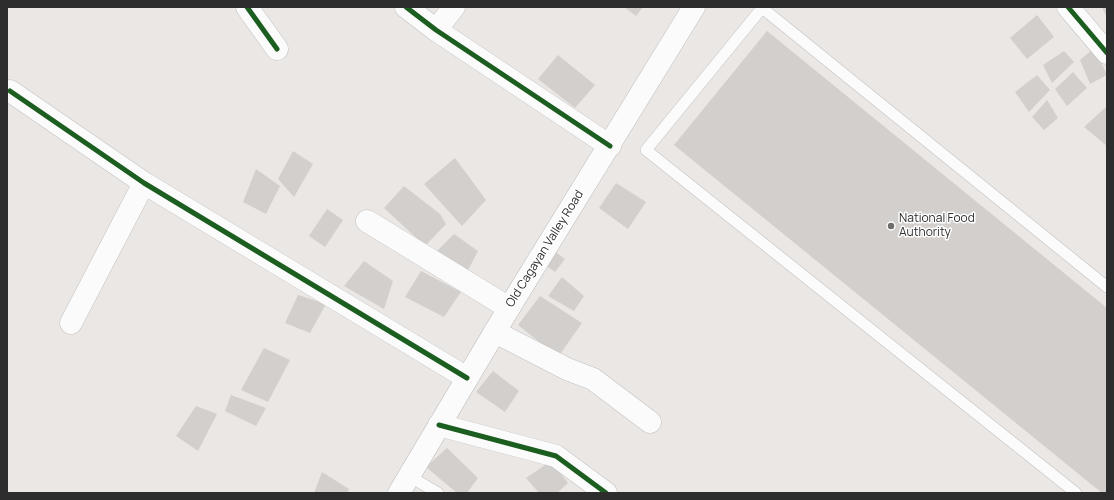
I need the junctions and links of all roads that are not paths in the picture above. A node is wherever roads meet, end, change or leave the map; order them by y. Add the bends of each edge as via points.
1 (247, 7) edge
2 (406, 7) edge
3 (454, 7) edge
4 (694, 7) edge
5 (761, 7) edge
6 (1068, 7) edge
7 (436, 30) junction
8 (277, 48) dead end
9 (1107, 53) edge
10 (10, 91) dead end
11 (610, 146) junction
12 (144, 183) junction
13 (367, 220) dead end
14 (1107, 287) edge
15 (509, 308) junction
16 (71, 323) dead end
17 (495, 332) junction
18 (467, 378) junction
19 (650, 422) dead end
20 (440, 425) junction
21 (404, 484) edge
22 (438, 493) edge
23 (606, 493) edge
24 (1076, 493) edge

1 - 8 street
2 - 7 street
3 - 7 street
4 - 11 street, Old Cagayan Valley Road
5 - 14 lane
5 - 24 lane via 646,150
6 - 9 street
7 - 11 street
10 - 12 street
11 - 15 street, Old Cagayan Valley Road
12 - 16 street
12 - 18 street
13 - 15 street
15 - 17 street, Old Cagayan Valley Road
17 - 18 street, Old Cagayan Valley Road
17 - 19 street via 567,369 593,379
18 - 20 street, Old Cagayan Valley Road
20 - 21 street, Old Cagayan Valley Road
20 - 23 street via 556,456
21 - 22 lane

